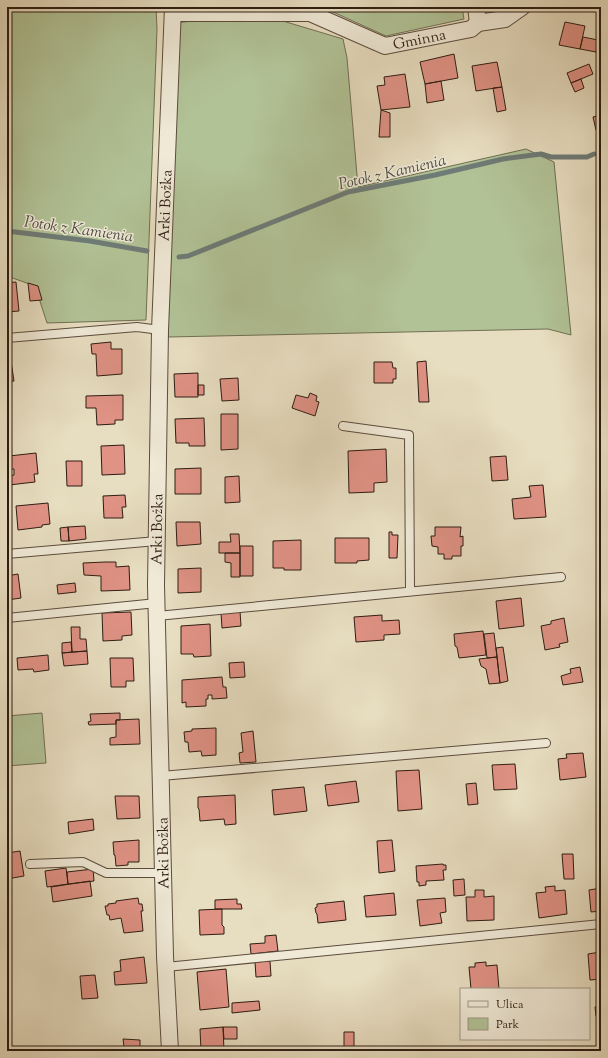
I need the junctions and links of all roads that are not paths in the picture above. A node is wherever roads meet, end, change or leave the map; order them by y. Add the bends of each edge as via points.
1 (476, 7) edge
2 (522, 7) edge
3 (173, 10) edge
4 (478, 23) junction
5 (160, 330) junction
6 (7, 338) edge
7 (343, 426) dead end
8 (157, 541) junction
9 (7, 554) edge
10 (561, 577) dead end
11 (410, 591) junction
12 (157, 609) junction
13 (7, 618) edge
14 (546, 743) dead end
15 (161, 776) junction
16 (30, 864) dead end
17 (163, 873) junction
18 (601, 924) edge
19 (166, 967) junction
20 (170, 1051) edge

1 - 4 street
2 - 4 street, Gminna via 505,19
3 - 4 street, Gminna via 310,13 385,46 471,29
3 - 5 street, Arki Bożka
5 - 6 lane via 138,327
5 - 8 street, Arki Bożka
7 - 11 lane via 409,435
8 - 9 lane
8 - 12 street, Arki Bożka
10 - 11 lane
11 - 12 lane
12 - 13 lane
12 - 15 street, Arki Bożka
14 - 15 lane
15 - 17 street, Arki Bożka
16 - 17 lane via 83,862 106,873
17 - 19 street, Arki Bożka
18 - 19 lane
19 - 20 street, Arki Bożka

